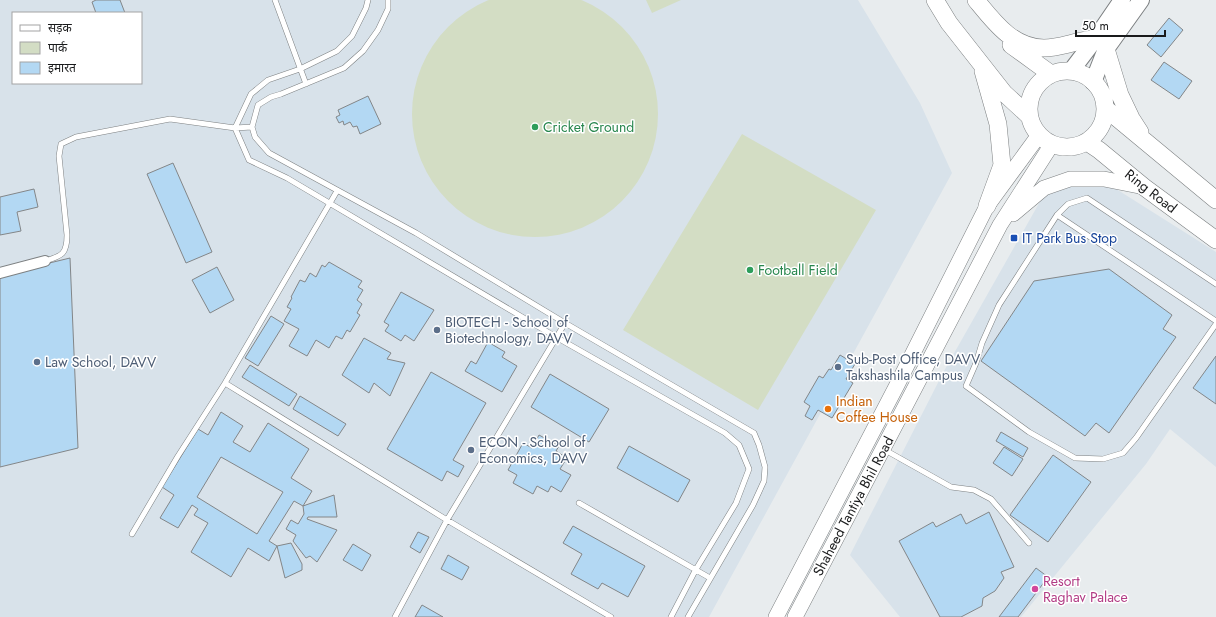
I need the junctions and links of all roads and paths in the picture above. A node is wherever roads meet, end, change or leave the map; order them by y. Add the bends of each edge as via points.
1 (275, 0) edge
2 (368, 0) edge
3 (388, 0) edge
4 (935, 0) edge
5 (969, 0) edge
6 (976, 0) edge
7 (1122, 0) edge
8 (1141, 0) edge
9 (1101, 44) junction
10 (981, 64) junction
11 (300, 69) junction
12 (1071, 71) junction
13 (1051, 74) junction
14 (1093, 82) junction
15 (306, 84) junction
16 (1105, 108) junction
17 (1029, 116) junction
18 (252, 127) junction
19 (235, 128) junction
20 (1045, 140) junction
21 (1087, 142) junction
22 (1147, 144) junction
23 (1144, 187) junction
24 (337, 190) junction
25 (1216, 200) edge
26 (330, 203) junction
27 (987, 206) junction
28 (1056, 215) junction
29 (1000, 225) junction
30 (1216, 240) edge
31 (45, 261) joint
32 (0, 273) edge
33 (1216, 284) edge
34 (1216, 322) edge
35 (565, 323) junction
36 (556, 337) junction
37 (225, 383) junction
38 (866, 443) junction
39 (883, 449) junction
40 (579, 503) dead end
41 (447, 520) junction
42 (132, 534) dead end
43 (1030, 543) dead end
44 (695, 571) junction
45 (710, 578) junction
46 (395, 617) edge
47 (611, 617) edge
48 (671, 617) edge
49 (688, 617) edge
50 (776, 617) edge
51 (795, 617) edge

1 - 11 lane
2 - 11 lane via 352,36 337,51
3 - 15 lane via 388,9 378,30 363,51 344,68
4 - 10 highway via 949,23
5 - 13 highway via 984,19 1014,48
6 - 9 highway via 1002,30 1027,46 1044,48 1070,43
7 - 9 main road
8 - 9 main road
9 - 12 main road
9 - 14 main road
9 - 22 highway via 1131,118
10 - 17 highway via 1004,92
10 - 27 highway via 998,124 1002,165
11 - 15 lane
11 - 19 lane via 268,80 251,94
12 - 13 highway
12 - 14 highway
13 - 17 highway via 1040,81 1033,92 1028,108
14 - 16 highway via 1102,94
15 - 18 lane via 258,105
16 - 21 highway via 1100,127
16 - 22 highway
17 - 20 highway via 1031,123
18 - 19 lane
18 - 24 lane via 255,137 269,153
19 - 26 lane via 249,160
19 - 31 lane via 170,119 76,137 61,144 59,156 67,245 64,253
20 - 21 highway via 1061,147
20 - 27 main road
20 - 29 main road, Shaheed Tantiya Bhil Road
21 - 23 highway, Ring Road
22 - 25 highway
23 - 29 main road via 1104,179 1070,179 1044,188
23 - 30 highway, Ring Road
24 - 26 lane
24 - 35 lane
26 - 36 lane
26 - 37 lane
27 - 38 main road
28 - 33 lane via 1068,204 1087,198
28 - 34 lane
28 - 34 lane via 1000,305 966,386 1029,432 1075,458 1103,459 1124,453
29 - 39 main road, Shaheed Tantiya Bhil Road
31 - 32 street
35 - 36 lane
35 - 45 lane via 754,433 765,466 764,481 753,505
36 - 41 lane
36 - 44 lane via 725,433 739,444 749,469 736,503
37 - 41 lane
37 - 42 lane
38 - 39 main road
38 - 50 main road
39 - 43 lane via 951,488 974,490 990,499
39 - 51 main road, Shaheed Tantiya Bhil Road
40 - 44 lane
41 - 46 lane
41 - 47 lane
44 - 45 lane
44 - 48 lane
45 - 49 lane

